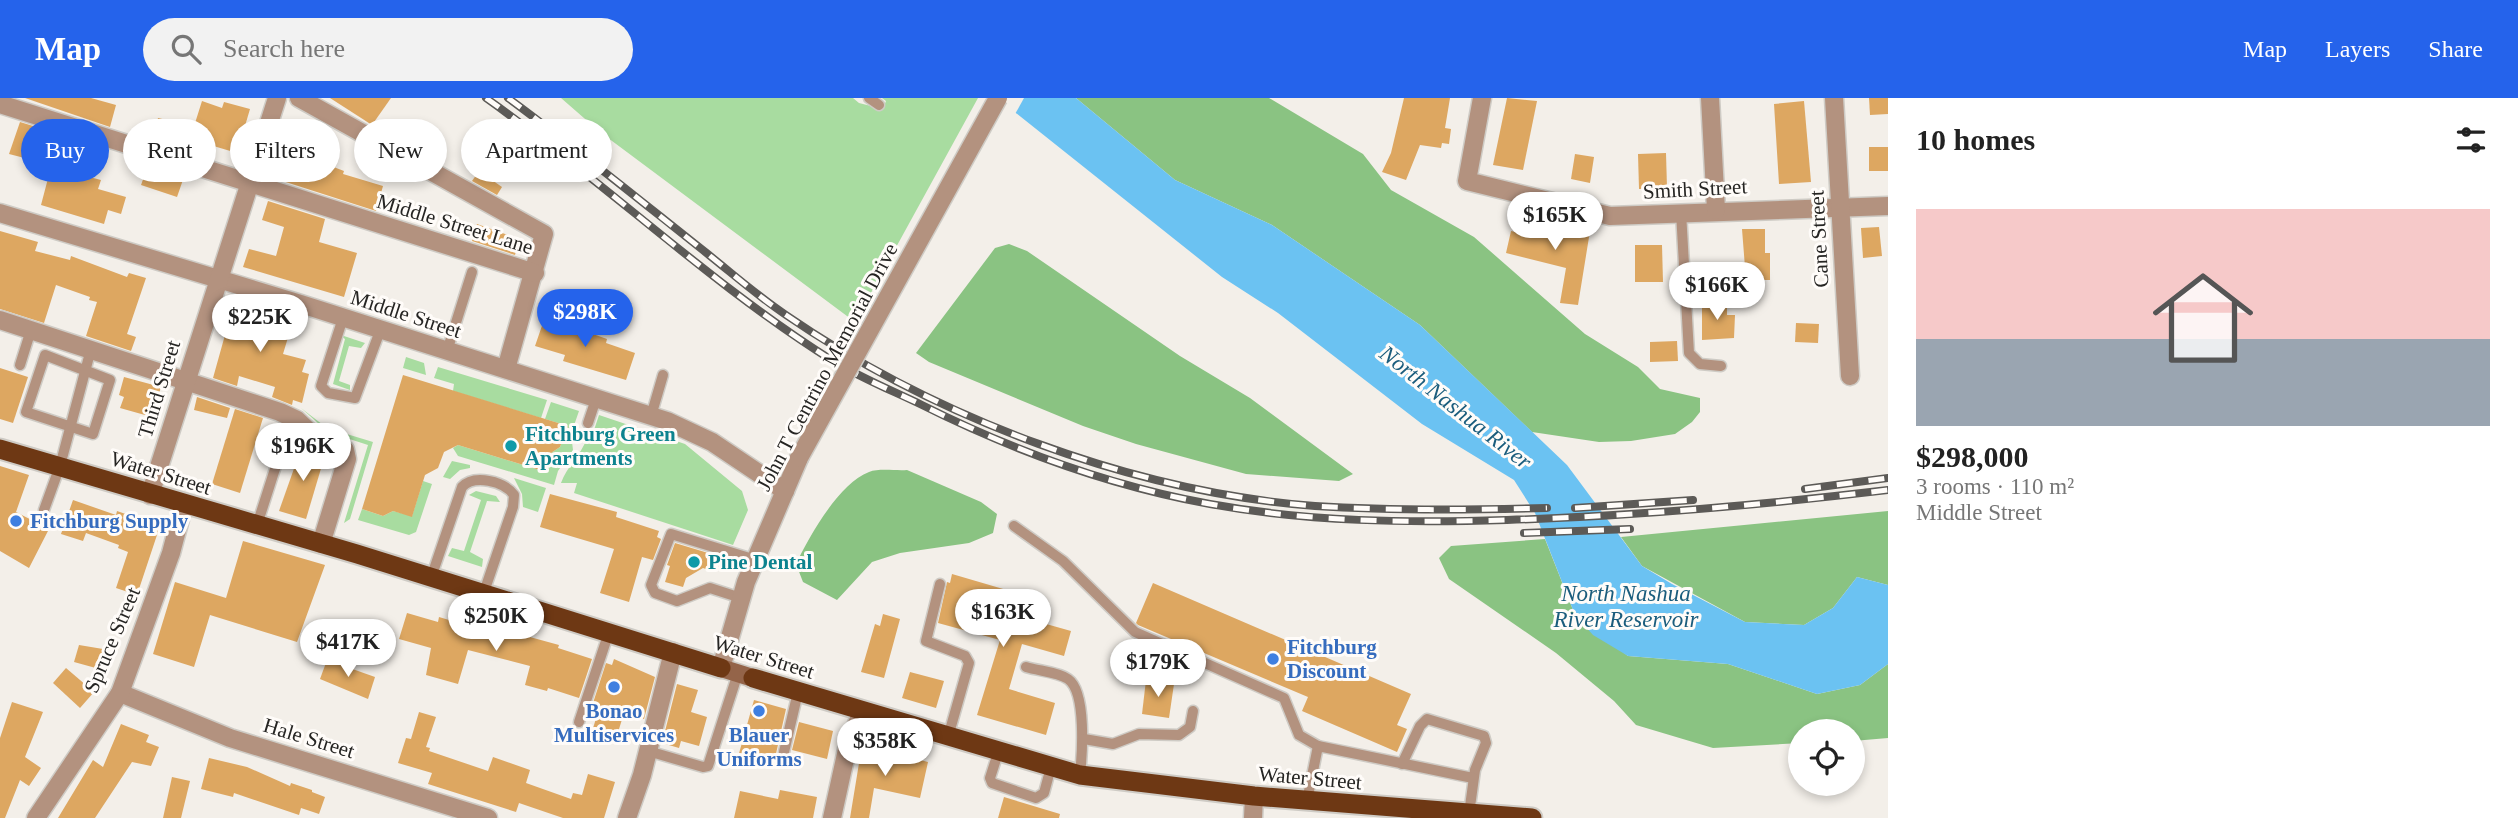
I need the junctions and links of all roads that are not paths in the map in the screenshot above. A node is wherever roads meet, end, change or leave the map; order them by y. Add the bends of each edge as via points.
1 (277, 98) edge
2 (299, 98) edge
3 (869, 98) edge
4 (998, 98) edge
5 (1482, 98) edge
6 (1710, 98) edge
7 (1834, 98) edge
8 (0, 104) edge
9 (878, 105) dead end
10 (270, 119) edge
11 (230, 176) edge
12 (248, 182) joint
13 (1888, 206) edge
14 (1840, 207) junction
15 (1716, 210) junction
16 (1681, 212) junction
17 (0, 213) edge
18 (472, 272) dead end
19 (535, 273) junction
20 (218, 280) junction
21 (342, 318) junction
22 (0, 320) edge
23 (31, 330) junction
24 (380, 331) junction
25 (91, 349) junction
26 (447, 352) junction
27 (20, 365) dead end
28 (1721, 366) dead end
29 (86, 369) junction
30 (506, 369) junction
31 (663, 375) dead end
32 (1850, 376) dead end
33 (185, 380) junction
34 (596, 399) junction
35 (651, 416) junction
36 (588, 423) dead end
37 (70, 427) junction
38 (282, 447) dead end
39 (0, 449) edge
40 (60, 466) junction
41 (785, 491) junction
42 (150, 495) junction
43 (184, 504) junction
44 (44, 510) dead end
45 (257, 525) junction
46 (1014, 526) dead end
47 (321, 544) junction
48 (756, 560) junction
49 (430, 578) junction
50 (940, 584) dead end
51 (483, 595) junction
52 (741, 598) junction
53 (609, 632) junction
54 (673, 652) junction
55 (1026, 667) dead end
56 (737, 673) junction
57 (798, 692) junction
58 (120, 693) junction
59 (1193, 711) dead end
60 (862, 712) junction
61 (579, 722) dead end
62 (947, 738) junction
63 (1084, 739) junction
64 (1318, 746) junction
65 (648, 751) junction
66 (784, 752) dead end
67 (998, 753) junction
68 (1402, 764) junction
69 (1051, 767) junction
70 (1080, 775) junction
71 (1473, 778) junction
72 (1254, 796) junction
73 (1307, 801) junction
74 (436, 809) edge
75 (1469, 814) junction
76 (36, 818) edge
77 (488, 818) edge
78 (627, 818) edge
79 (832, 818) edge
80 (1253, 818) edge
81 (1532, 818) edge

1 - 10 street, Third Street
2 - 19 street via 544,234
3 - 9 lane
4 - 41 street, John T Centrino Memorial Drive, bridge
5 - 16 street, Smith Street via 1467,181 1609,216
6 - 15 street
7 - 14 street, Cane Street
8 - 11 street, Middle Street Lane
12 - 19 street, Middle Street Lane
12 - 20 street, Third Street
13 - 14 street, Smith Street
14 - 15 street, Smith Street
14 - 32 street, Cane Street
15 - 16 street, Smith Street
16 - 28 lane via 1689,353 1700,363
17 - 20 street, Middle Street
18 - 26 lane
19 - 30 street
20 - 21 street, Middle Street
20 - 33 street, Third Street
21 - 24 street, Middle Street
21 - 24 lane via 321,386 328,393 355,398
22 - 23 street
23 - 25 street
23 - 27 lane
24 - 26 street, Middle Street
25 - 29 lane
25 - 33 street
26 - 30 street, Middle Street
29 - 37 lane
29 - 37 lane via 110,382 95,433
29 - 37 lane via 45,355 26,410
30 - 34 street, Middle Street
31 - 35 lane
33 - 42 street, Third Street
33 - 47 street via 280,412 297,420 319,441 347,452
34 - 35 street, Middle Street
34 - 36 lane
35 - 41 street, Middle Street via 697,434
37 - 40 lane
38 - 45 lane
39 - 40 highway, Water Street
40 - 42 highway, Water Street
40 - 44 lane
41 - 48 street, John T Centrino Memorial Drive
42 - 43 highway, Water Street
43 - 45 highway, Water Street
43 - 58 street, Spruce Street via 172,552
45 - 47 highway, Water Street
46 - 64 lane via 1063,561 1135,632 1284,698 1299,735
47 - 49 highway, Water Street
48 - 52 street, John T Centrino Memorial Drive
48 - 52 lane via 671,534 651,585 655,593 677,601 710,588
49 - 51 highway, Water Street
49 - 51 lane via 462,487 478,479 503,486 512,492 514,502
50 - 62 lane via 926,641 965,656 969,663
51 - 53 highway, Water Street
52 - 56 street, John T Centrino Memorial Drive
53 - 54 highway, Water Street
53 - 61 lane
54 - 56 highway, Water Street
54 - 65 street
55 - 63 lane via 1071,682
56 - 57 highway, Water Street
56 - 65 lane via 708,766
57 - 60 highway, Water Street
57 - 66 lane
58 - 74 street, Hale Street via 230,738
58 - 76 street, Spruce Street
59 - 63 lane via 1185,734 1139,734 1113,744
60 - 62 highway, Water Street
60 - 79 street via 848,745
62 - 67 highway, Water Street
63 - 70 lane
64 - 68 lane
64 - 73 lane
65 - 78 street
67 - 69 highway, Water Street
67 - 69 lane via 992,783 1036,798 1044,793
68 - 71 lane
68 - 71 lane via 1420,726 1432,719 1486,739
69 - 70 highway, Water Street
70 - 72 highway, Water Street
71 - 75 lane
72 - 73 highway, Water Street
72 - 80 street
73 - 75 highway, Water Street
74 - 77 street, Hale Street
75 - 81 highway, Water Street

